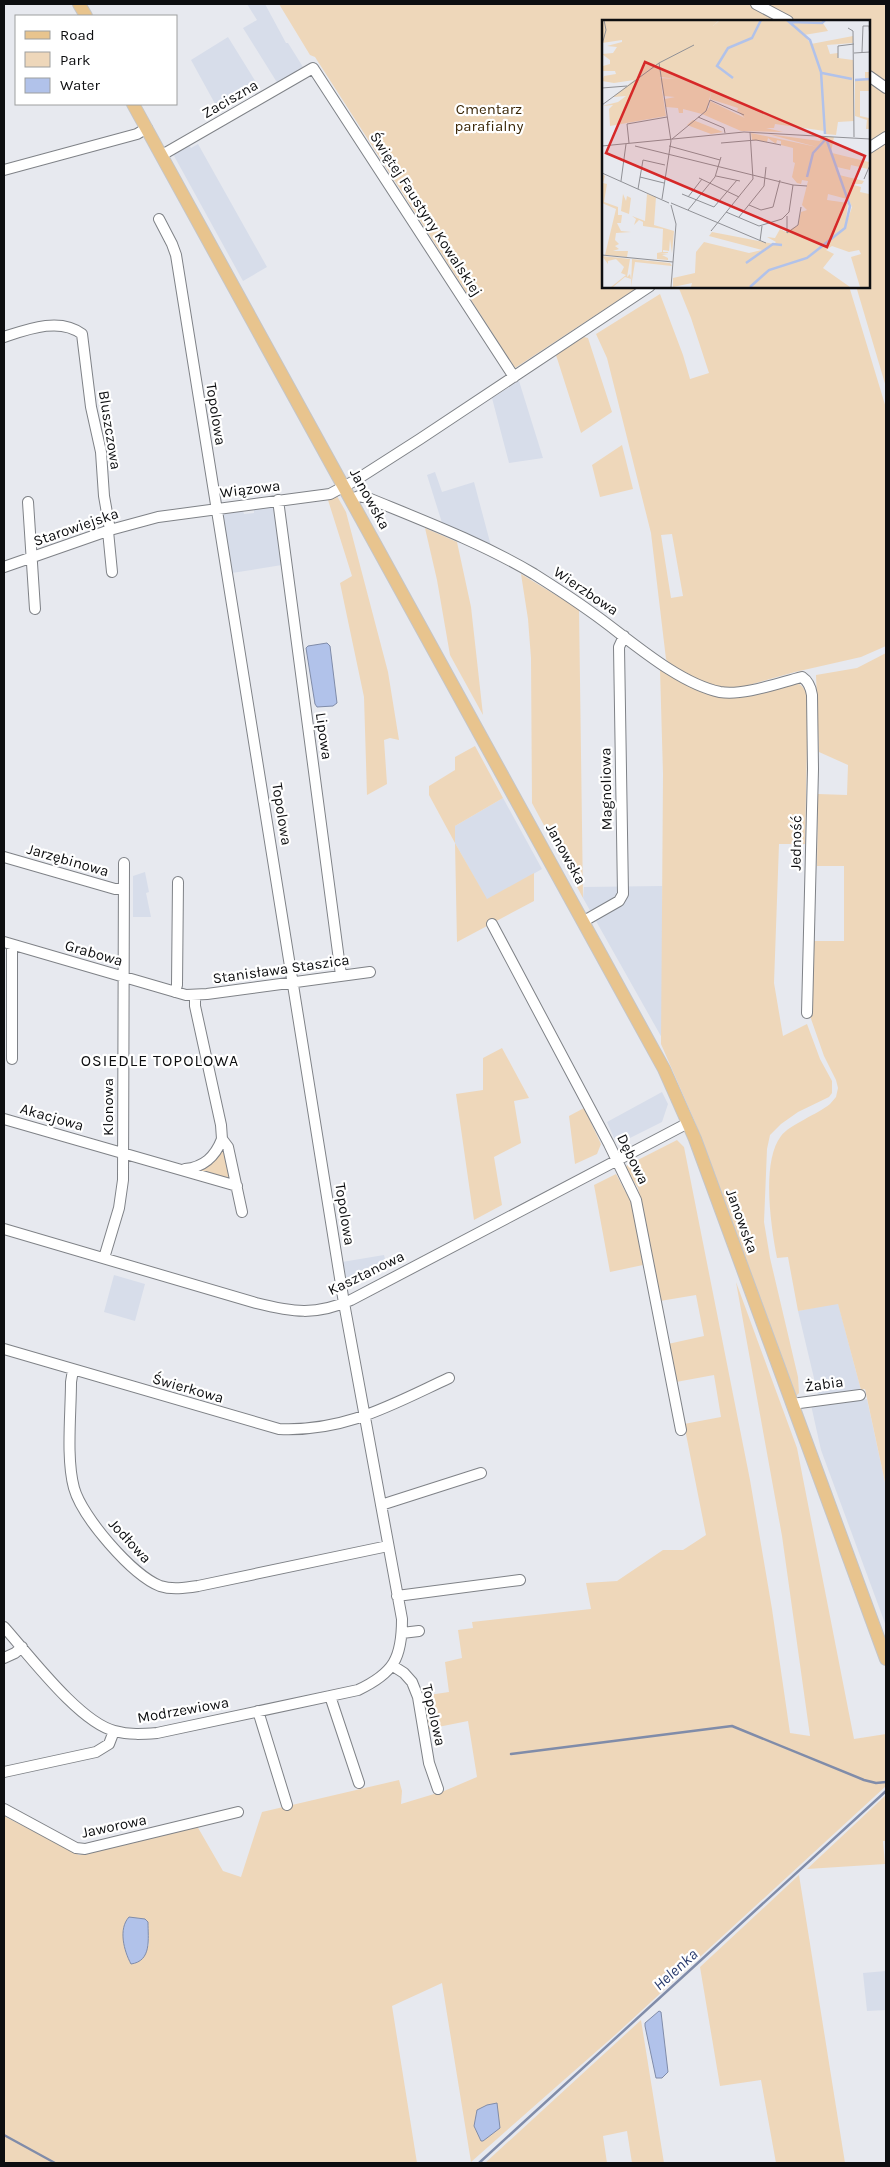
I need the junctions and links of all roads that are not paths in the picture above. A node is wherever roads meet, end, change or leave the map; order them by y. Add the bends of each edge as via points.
1 (79, 4) edge
2 (756, 4) edge
3 (85, 15) edge
4 (786, 20) edge
5 (314, 68) joint
6 (870, 77) edge
7 (886, 88) edge
8 (134, 105) edge
9 (147, 128) junction
10 (886, 137) edge
11 (870, 147) edge
12 (162, 155) junction
13 (4, 170) edge
14 (159, 219) dead end
15 (647, 288) edge
16 (4, 337) edge
17 (514, 377) junction
18 (344, 486) junction
19 (278, 500) junction
20 (352, 500) junction
21 (28, 502) dead end
22 (216, 508) junction
23 (158, 517) joint
24 (109, 530) junction
25 (32, 558) junction
26 (4, 567) edge
27 (112, 572) dead end
28 (35, 608) dead end
29 (624, 636) junction
30 (802, 677) joint
31 (4, 857) edge
32 (124, 863) dead end
33 (178, 882) dead end
34 (124, 889) junction
35 (584, 921) junction
36 (492, 924) dead end
37 (8, 944) edge
38 (370, 972) dead end
39 (341, 975) junction
40 (124, 977) junction
41 (292, 982) junction
42 (175, 992) junction
43 (195, 995) junction
44 (807, 1013) dead end
45 (12, 1059) dead end
46 (4, 1119) edge
47 (688, 1123) junction
48 (222, 1139) junction
49 (123, 1153) junction
50 (616, 1160) junction
51 (179, 1169) junction
52 (237, 1186) junction
53 (242, 1212) dead end
54 (4, 1229) edge
55 (104, 1258) junction
56 (344, 1303) junction
57 (4, 1349) edge
58 (74, 1370) junction
59 (449, 1378) dead end
60 (860, 1395) dead end
61 (792, 1404) junction
62 (366, 1416) junction
63 (681, 1430) dead end
64 (481, 1473) dead end
65 (381, 1505) junction
66 (388, 1546) junction
67 (520, 1580) dead end
68 (397, 1596) junction
69 (4, 1627) edge
70 (419, 1631) dead end
71 (402, 1633) junction
72 (22, 1648) junction
73 (4, 1658) edge
74 (886, 1659) edge
75 (393, 1666) junction
76 (330, 1696) junction
77 (258, 1711) junction
78 (114, 1731) junction
79 (4, 1772) edge
80 (359, 1783) dead end
81 (438, 1789) dead end
82 (287, 1805) dead end
83 (4, 1809) edge
84 (238, 1812) dead end

1 - 3 main road
2 - 4 street
5 - 12 street, Zaciszna
5 - 17 street, Świętej Faustyny Kowalskiej
6 - 7 street
8 - 9 main road, Janowska
9 - 12 main road, Janowska
9 - 13 street via 138,134
10 - 11 street
12 - 18 main road, Janowska
14 - 22 street, Topolowa via 176,255
15 - 17 street
16 - 24 street, Bluszczowa via 53,325 75,328 82,334 91,408 101,452
17 - 18 street
18 - 19 street, Wiązowa via 330,494
18 - 20 main road, Janowska
19 - 22 street, Wiązowa
19 - 39 street, Lipowa
20 - 29 street, Wierzbowa via 359,496 368,498 484,548 533,574
20 - 35 main road, Janowska
21 - 25 street
22 - 23 street, Wiązowa
22 - 41 street, Topolowa
23 - 24 street, Starowiejska
24 - 25 street, Starowiejska
24 - 27 street, Bluszczowa
25 - 26 street, Starowiejska
25 - 28 street
29 - 30 street, Wierzbowa via 664,666 718,691 743,691
29 - 35 street, Magnoliowa via 619,647 623,894 619,901
30 - 44 street, Jedność via 812,695
31 - 34 street, Jarzębinowa
32 - 34 street, Klonowa
33 - 42 street
34 - 40 street, Klonowa
35 - 47 main road, Janowska via 656,1052
36 - 50 street, Dębowa
37 - 40 street, Grabowa
37 - 45 street
38 - 39 street, Stanisława Staszica
39 - 41 street, Stanisława Staszica
40 - 42 street, Grabowa
40 - 49 street, Klonowa
41 - 43 street, Stanisława Staszica
41 - 56 street, Topolowa
42 - 43 street, Grabowa
43 - 48 street
46 - 49 street, Akacjowa
47 - 50 street, Kasztanowa
47 - 61 main road, Janowska
48 - 51 street, Akacjowa via 210,1160 196,1168
48 - 52 street via 228,1147
49 - 51 street, Akacjowa
49 - 55 street, Klonowa via 119,1208
50 - 56 street, Kasztanowa
50 - 63 street, Dębowa via 636,1200
51 - 52 street, Akacjowa
52 - 53 street
54 - 55 street, Kasztanowa
55 - 56 street, Kasztanowa via 282,1310 315,1311
56 - 62 street, Topolowa
57 - 58 street, Świerkowa
58 - 62 street, Świerkowa via 279,1429 330,1427
58 - 66 street, Jodłowa via 71,1382 70,1470 74,1488 90,1521 144,1578 175,1589 198,1586
59 - 62 street
60 - 61 street, Żabia
61 - 74 main road, Janowska
62 - 65 street, Topolowa
64 - 65 street
65 - 66 street, Topolowa
66 - 68 street, Topolowa
67 - 68 street
68 - 71 street, Topolowa
69 - 72 street, Modrzewiowa
70 - 71 street
71 - 75 street, Topolowa
72 - 73 street
72 - 78 street, Modrzewiowa via 91,1720
75 - 76 street, Modrzewiowa via 375,1682 358,1690
75 - 81 street, Topolowa via 412,1682 418,1696 429,1763
76 - 77 street, Modrzewiowa
76 - 80 street
77 - 78 street, Modrzewiowa via 158,1733
77 - 82 street
78 - 79 street via 107,1747 96,1752
83 - 84 street, Jaworowa via 76,1848 85,1849

